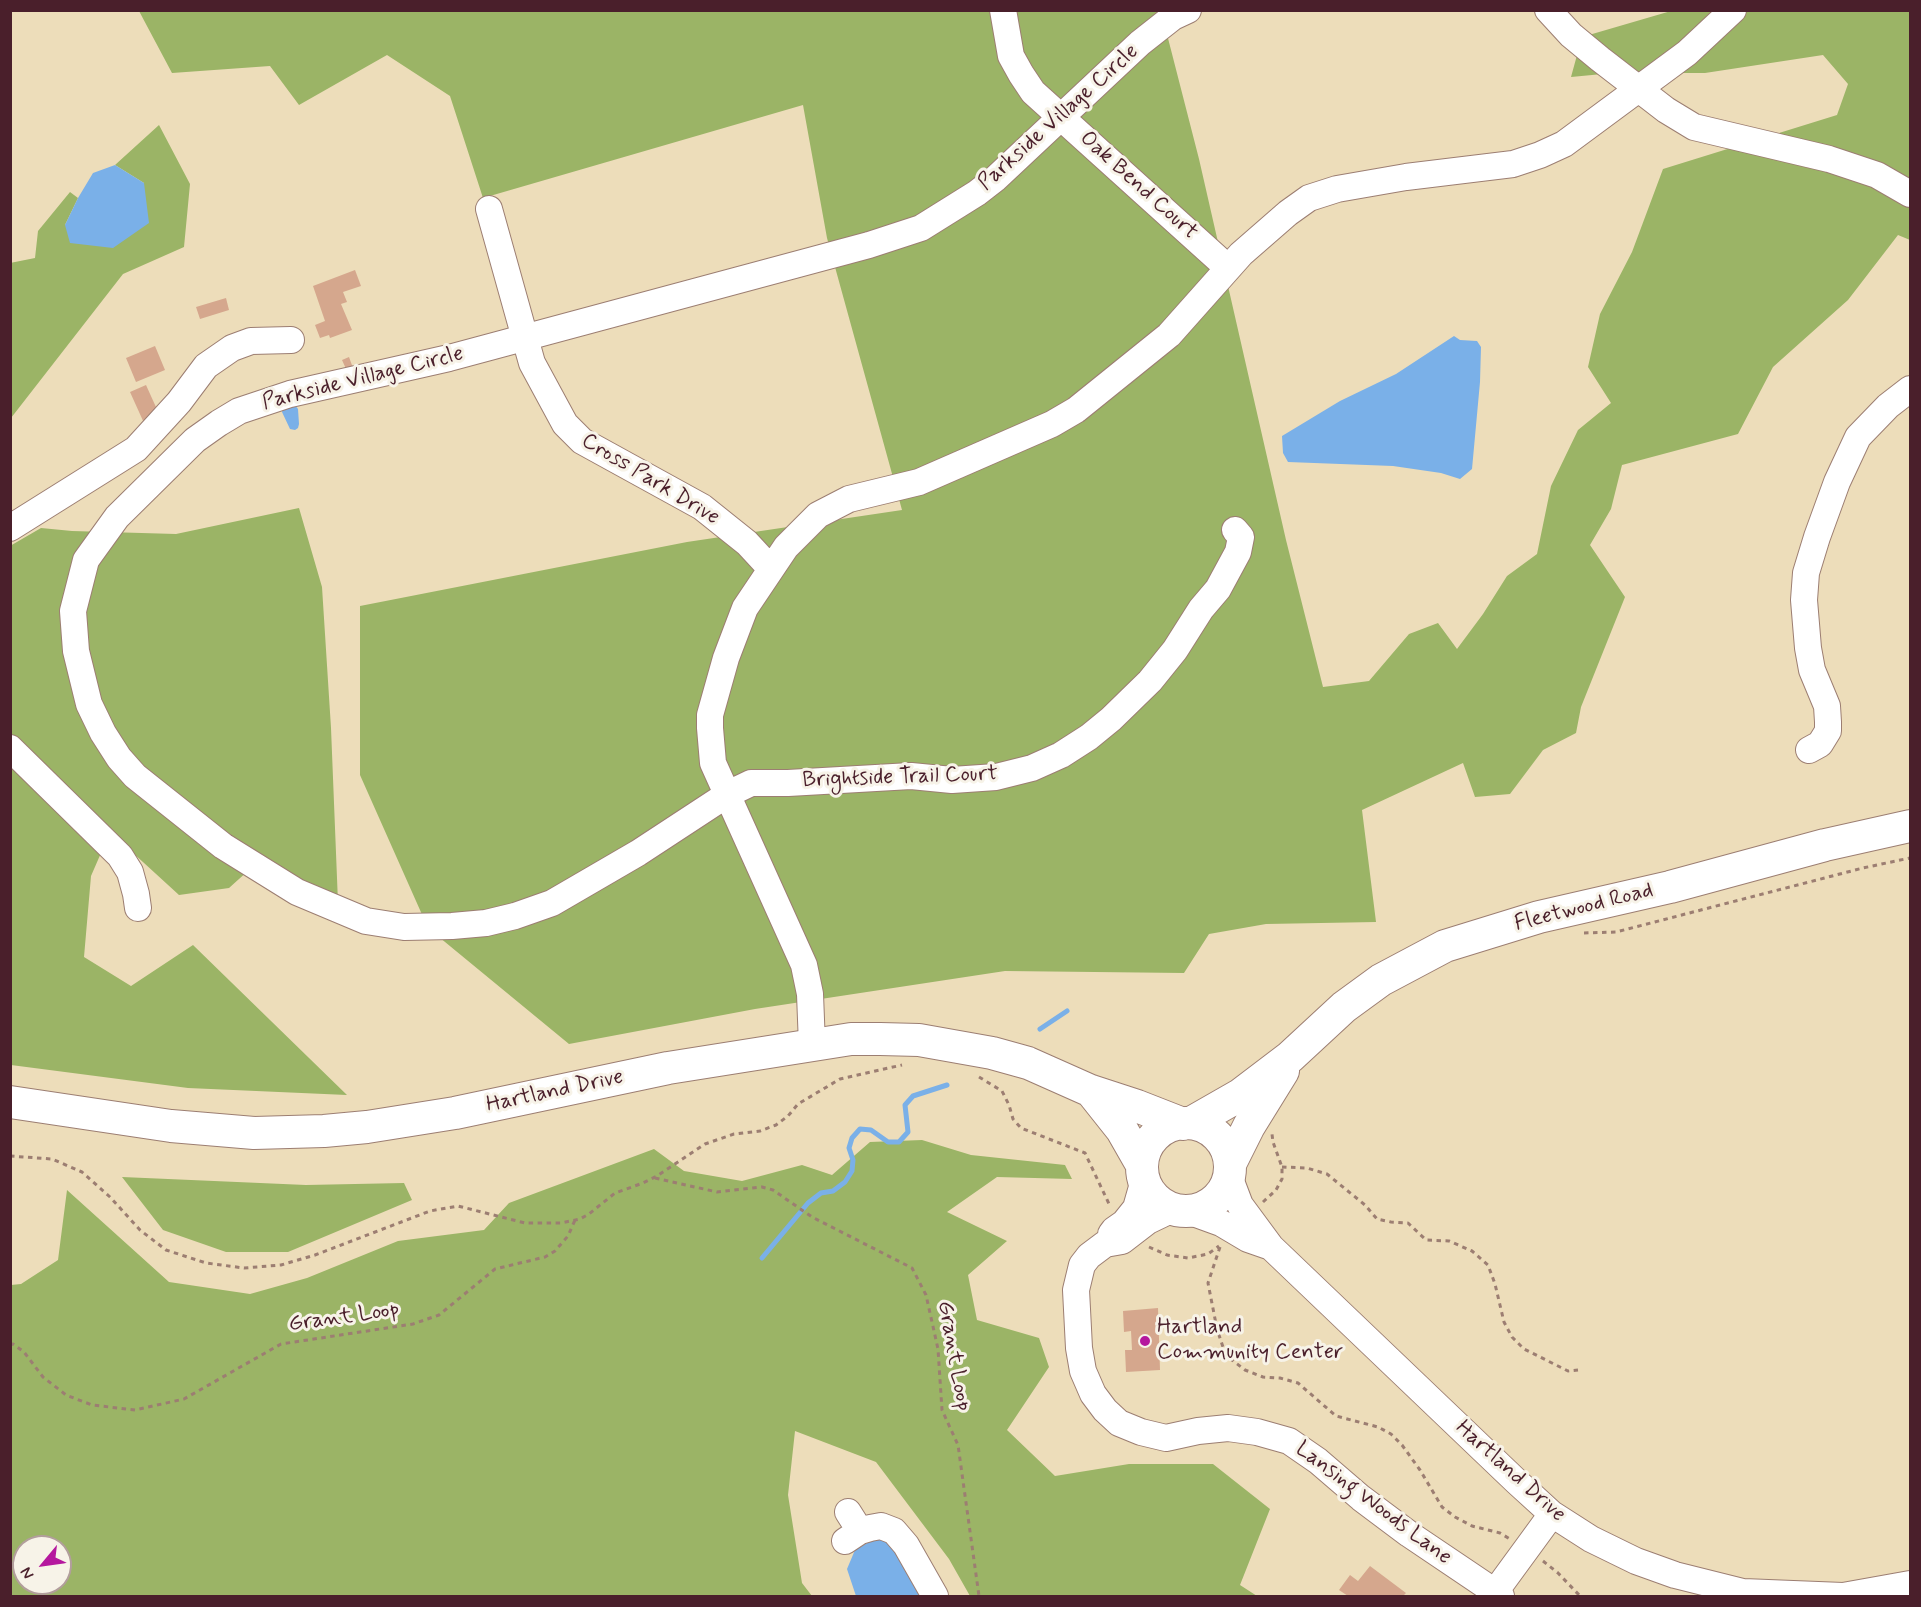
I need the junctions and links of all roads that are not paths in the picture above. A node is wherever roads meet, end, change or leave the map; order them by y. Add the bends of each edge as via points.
1 (1003, 10) edge
2 (1188, 10) edge
3 (1548, 10) edge
4 (1733, 10) edge
5 (1638, 87) junction
6 (1062, 116) junction
7 (1911, 194) edge
8 (489, 209) dead end
9 (1228, 268) junction
10 (525, 338) junction
11 (291, 340) dead end
12 (1911, 389) edge
13 (10, 528) edge
14 (1235, 530) dead end
15 (771, 568) junction
16 (10, 747) edge
17 (1809, 750) dead end
18 (728, 794) junction
19 (1911, 826) edge
20 (138, 908) dead end
21 (812, 1045) junction
22 (1290, 1057) junction
23 (1091, 1091) junction
24 (10, 1102) edge
25 (1187, 1123) junction
26 (1229, 1170) junction
27 (1143, 1172) junction
28 (1180, 1210) junction
29 (1105, 1244) junction
30 (1271, 1247) junction
31 (1552, 1514) junction
32 (851, 1528) dead end
33 (1911, 1584) edge
34 (1498, 1594) edge
35 (935, 1596) edge

1 - 6 street, Oak Bend Court via 1015,65 1034,92
2 - 6 street, Parkside Village Circle via 1140,43
3 - 5 street via 1570,35
4 - 5 street via 1687,53
5 - 7 street via 1694,127 1829,159 1877,175
5 - 9 street via 1564,144 1540,155 1513,164 1406,177 1309,198
6 - 9 street, Oak Bend Court
6 - 10 street, Parkside Village Circle via 995,180 921,228
8 - 10 street, Cross Park Drive
9 - 15 street via 1169,335 1076,410 919,482 849,498 818,515
10 - 15 street, Cross Park Drive via 537,373 574,434 702,507
10 - 18 street, Parkside Village Circle via 290,394 239,411 195,440 117,517 86,560 72,611 76,651 89,704 103,733 135,776 223,846 297,892 366,921 404,927 486,923 552,903
11 - 13 street via 251,341 232,348 206,366 136,449
12 - 17 street via 1858,437 1816,537 1806,573 1804,600 1812,670 1827,706 1828,722 1820,744
14 - 18 street, Brightside Trail Court via 1241,537 1238,552 1218,589 1175,650 1112,718 1061,755 1032,768 996,777 952,780 911,776 751,783
15 - 18 street via 745,608 710,716 713,763
16 - 20 street via 120,856 130,872
18 - 21 street via 804,965 810,994
19 - 22 main road, Fleetwood Road via 1539,917 1445,946 1381,980 1344,1007
21 - 23 main road, Hartland Drive via 851,1039 953,1044 1028,1063
21 - 24 main road, Hartland Drive via 668,1068 454,1113 324,1131 254,1133 183,1127
22 - 25 main road, Fleetwood Road via 1240,1095
22 - 26 main road, Fleetwood Road via 1249,1126
23 - 25 main road, Hartland Drive
23 - 27 main road, Hartland Drive via 1122,1130
25 - 26 main road, Hartland Drive via 1204,1127 1216,1136 1225,1148
25 - 27 main road via 1163,1129 1152,1138 1145,1151
26 - 28 main road via 1224,1190 1214,1201 1202,1208
26 - 30 street, Hartland Drive via 1240,1205
27 - 28 main road, Hartland Drive via 1150,1193 1160,1203
27 - 29 street, Lansing Woods Lane via 1136,1208
28 - 29 street, Lansing Woods Lane via 1148,1221 1122,1240
28 - 30 street, Hartland Drive via 1221,1223
29 - 34 street, Lansing Woods Lane via 1082,1265 1078,1280 1079,1348 1093,1394 1119,1423 1166,1438 1228,1428 1289,1442 1409,1534
30 - 31 street, Hartland Drive
31 - 33 street, Hartland Drive via 1636,1561 1743,1592 1843,1596
31 - 34 street
32 - 35 street via 881,1527 894,1532 906,1545

